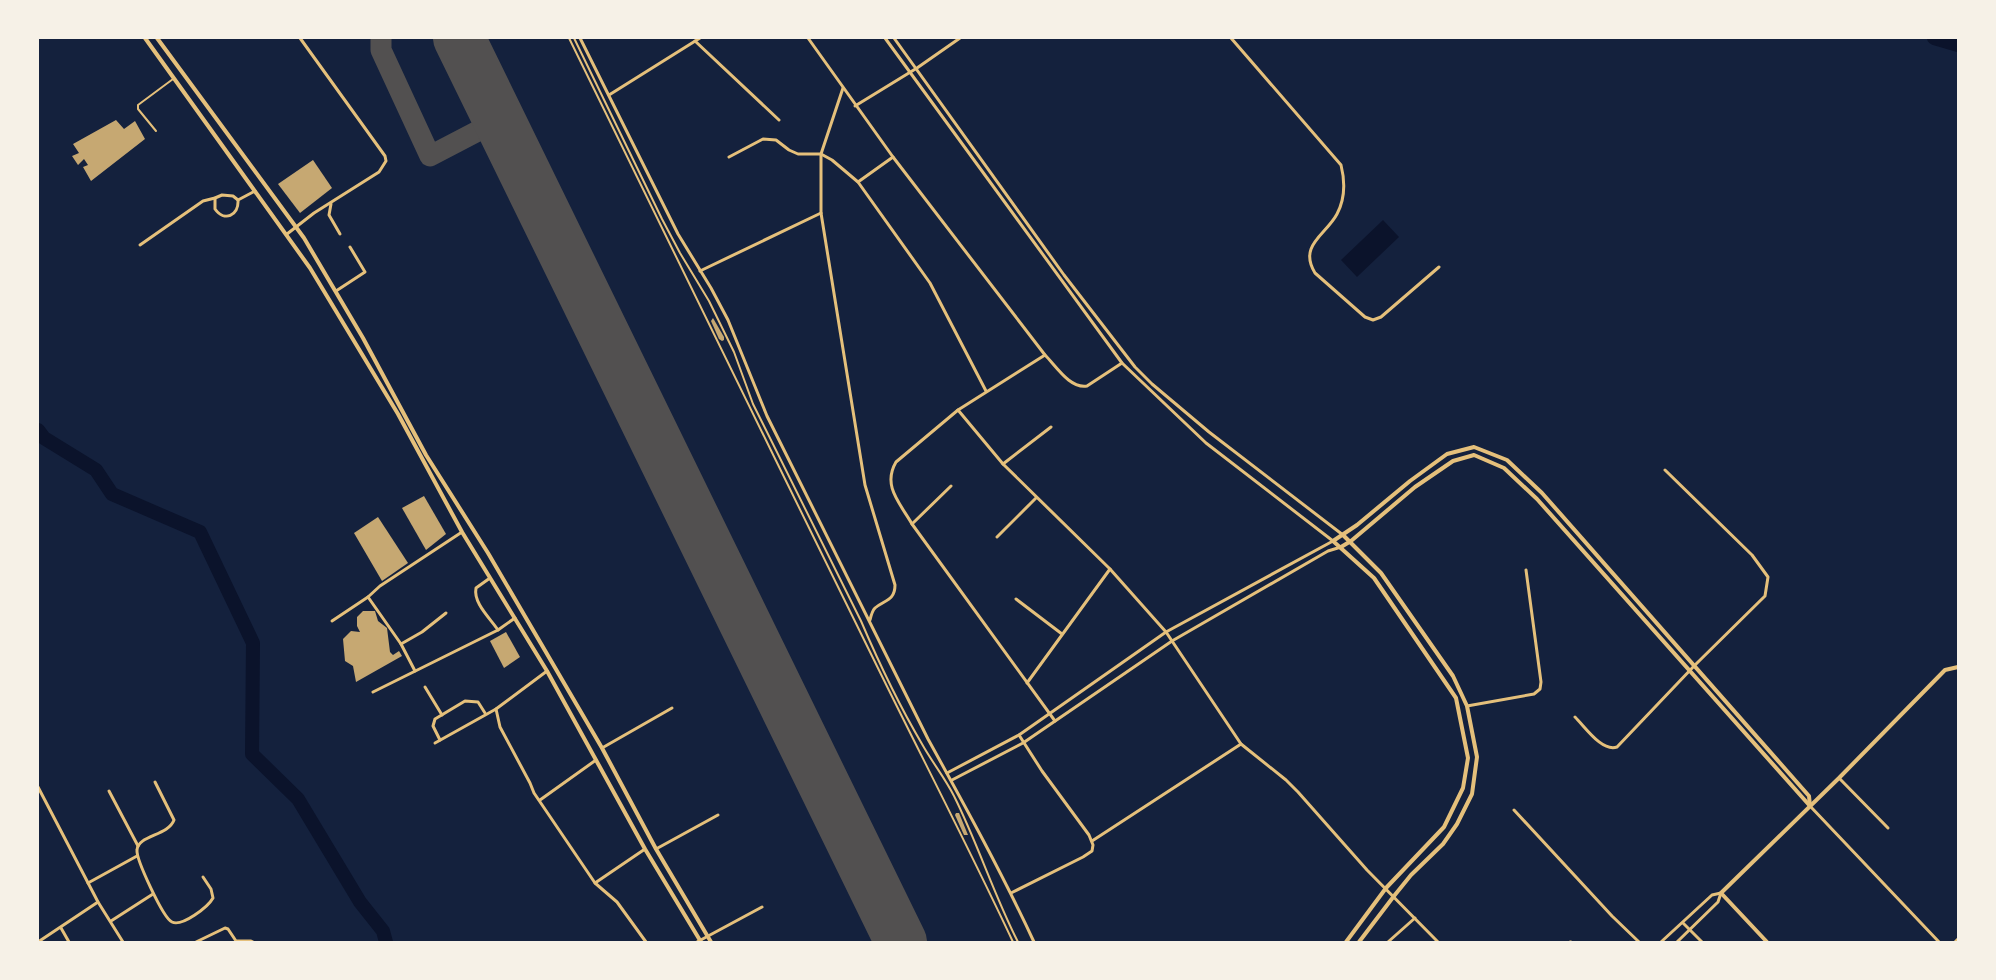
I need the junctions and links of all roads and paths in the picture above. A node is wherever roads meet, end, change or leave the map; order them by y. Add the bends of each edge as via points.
1 (145, 38) edge
2 (157, 38) edge
3 (300, 38) edge
4 (569, 38) edge
5 (574, 38) edge
6 (581, 38) edge
7 (700, 38) edge
8 (808, 38) edge
9 (885, 38) edge
10 (894, 38) edge
11 (960, 38) edge
12 (1232, 38) edge
13 (695, 41) junction
14 (917, 68) junction
15 (910, 73) junction
16 (175, 77) junction
17 (843, 88) junction
18 (609, 95) junction
19 (855, 106) junction
20 (779, 120) dead end
21 (156, 131) dead end
22 (821, 154) junction
23 (730, 157) dead end
24 (892, 157) junction
25 (858, 182) junction
26 (256, 190) junction
27 (216, 198) junction
28 (238, 200) junction
29 (331, 204) junction
30 (821, 213) junction
31 (297, 227) junction
32 (287, 234) junction
33 (340, 234) dead end
34 (140, 245) dead end
35 (350, 247) dead end
36 (1439, 267) dead end
37 (700, 271) junction
38 (336, 291) junction
39 (1045, 355) junction
40 (1122, 363) junction
41 (986, 391) junction
42 (958, 410) junction
43 (1051, 427) dead end
44 (1003, 464) junction
45 (1665, 470) dead end
46 (951, 486) dead end
47 (1036, 498) junction
48 (912, 524) junction
49 (462, 532) junction
50 (1343, 535) junction
51 (997, 537) dead end
52 (1333, 541) junction
53 (1351, 541) junction
54 (1341, 547) junction
55 (1110, 569) junction
56 (1526, 570) dead end
57 (490, 578) junction
58 (368, 597) junction
59 (1016, 599) dead end
60 (446, 613) dead end
61 (515, 618) junction
62 (870, 620) junction
63 (332, 621) dead end
64 (498, 630) junction
65 (1166, 632) junction
66 (1062, 634) junction
67 (1172, 641) junction
68 (401, 644) junction
69 (1694, 665) junction
70 (1958, 667) edge
71 (415, 671) junction
72 (547, 671) junction
73 (1690, 672) junction
74 (1027, 683) junction
75 (425, 687) dead end
76 (374, 692) dead end
77 (1467, 706) junction
78 (672, 708) dead end
79 (496, 709) junction
80 (485, 713) junction
81 (1050, 714) junction
82 (442, 715) junction
83 (1575, 718) dead end
84 (1055, 721) junction
85 (1019, 734) junction
86 (440, 740) junction
87 (435, 742) dead end
88 (1023, 743) junction
89 (1241, 744) junction
90 (602, 748) junction
91 (597, 760) junction
92 (947, 773) junction
93 (1839, 778) junction
94 (952, 780) junction
95 (155, 782) dead end
96 (38, 787) edge
97 (109, 791) dead end
98 (540, 800) junction
99 (1810, 806) junction
100 (1514, 810) dead end
101 (718, 815) dead end
102 (1888, 828) dead end
103 (1092, 841) junction
104 (138, 846) junction
105 (645, 849) junction
106 (656, 849) junction
107 (137, 856) junction
108 (203, 877) dead end
109 (88, 883) junction
110 (595, 883) junction
111 (1386, 888) junction
112 (1011, 893) junction
113 (1721, 893) junction
114 (153, 894) junction
115 (1394, 896) junction
116 (98, 902) junction
117 (762, 908) dead end
118 (1415, 918) junction
119 (111, 921) junction
120 (1683, 923) junction
121 (61, 928) junction
122 (1690, 930) junction
123 (708, 936) junction
124 (1958, 939) edge
125 (45, 941) edge
126 (38, 942) edge
127 (69, 942) edge
128 (123, 942) edge
129 (196, 942) edge
130 (253, 942) edge
131 (646, 942) edge
132 (699, 942) edge
133 (711, 942) edge
134 (1013, 942) edge
135 (1018, 942) edge
136 (1034, 942) edge
137 (1346, 942) edge
138 (1359, 942) edge
139 (1388, 942) edge
140 (1438, 942) edge
141 (1640, 942) edge
142 (1661, 942) edge
143 (1677, 942) edge
144 (1702, 942) edge
145 (1767, 942) edge
146 (1939, 942) edge
147 (1955, 942) edge

1 - 16 street
2 - 31 street
3 - 29 street via 385,156 385,164 379,172
4 - 134 lane
5 - 135 lane via 662,219 724,331 753,404 876,655 921,743 953,794
6 - 18 street
7 - 13 street
8 - 17 street
9 - 15 street
10 - 14 street
11 - 14 street
12 - 36 street via 1341,165 1345,180 1342,204 1309,254 1309,264 1315,273 1365,317 1373,320 1382,317
13 - 18 street
13 - 20 street
14 - 15 street
14 - 50 street via 1064,275 1135,366 1209,432
15 - 19 street
15 - 40 street
16 - 21 lane via 138,105
16 - 26 street
17 - 19 street
17 - 22 street
18 - 37 street via 678,234
19 - 24 street
22 - 23 street via 798,154 768,138
22 - 25 street
22 - 30 street
24 - 25 street
24 - 39 street
25 - 41 street via 930,283
26 - 28 street
26 - 32 street
27 - 28 street via 228,195
27 - 28 street via 215,209 228,217 237,210
27 - 34 street via 203,201
29 - 31 street
29 - 33 street via 329,215
30 - 37 street
30 - 62 street via 864,485 894,585 893,595 875,608
31 - 32 street
31 - 38 street
32 - 49 street via 398,414
35 - 38 street via 365,272
37 - 62 street via 728,320 766,416
38 - 90 street via 426,455 488,553
39 - 40 street via 1081,387
39 - 41 street
40 - 52 street via 1206,443
41 - 42 street
42 - 44 street
42 - 48 street via 896,462 890,472 892,491
43 - 44 street
44 - 47 street
45 - 69 street via 1752,555 1768,578 1765,596
46 - 48 street
47 - 51 street
47 - 55 street
48 - 74 street
49 - 57 street
49 - 58 street
50 - 52 street
50 - 53 street
50 - 69 street via 1447,454 1481,449 1507,460 1542,493
52 - 54 street
52 - 65 street
53 - 54 street
53 - 73 street via 1415,487 1453,461 1474,455 1504,468 1537,499
53 - 77 street via 1381,572 1453,676
54 - 67 street
54 - 111 street via 1374,578 1456,698 1468,758 1464,788 1444,827
55 - 65 street
55 - 66 street
56 - 77 street via 1540,690 1534,694
57 - 61 street
57 - 64 street via 476,588 475,594
58 - 63 street
58 - 68 street
59 - 66 street
60 - 68 street
61 - 64 street
61 - 72 street
62 - 92 street
64 - 71 street
65 - 67 street
65 - 81 street
66 - 74 street
67 - 84 street
67 - 89 street
68 - 71 street
69 - 73 street
69 - 99 street via 1809,796
70 - 93 street via 1946,670
71 - 76 street
72 - 79 street
72 - 91 street
73 - 83 street via 1617,747 1604,747
73 - 99 street
74 - 81 street
75 - 82 street
77 - 115 street via 1477,757 1472,794 1443,844
78 - 90 street
79 - 80 street
79 - 98 street via 500,727
80 - 82 street via 478,702 470,700
80 - 86 street
81 - 84 street
81 - 85 street
82 - 86 street via 433,722
84 - 88 street
85 - 88 street
85 - 92 street
86 - 87 street
88 - 94 street
88 - 103 street
89 - 103 street
89 - 111 street via 1286,780
90 - 106 street
91 - 98 street
91 - 105 street
92 - 94 street
93 - 99 street
93 - 102 street
94 - 112 street
95 - 104 street via 174,820 169,828 141,841
96 - 109 street
97 - 104 street
98 - 110 street
99 - 113 street
99 - 146 street
100 - 141 street
101 - 106 street
103 - 112 street via 1092,851 1083,857
104 - 107 street
105 - 110 street
105 - 132 street
106 - 123 street
107 - 109 street
107 - 114 street
108 - 114 street via 213,898 209,906 180,923 169,920
109 - 116 street
110 - 131 street via 617,902
111 - 115 street
111 - 137 street
112 - 136 street
113 - 120 street via 1712,895
113 - 122 street via 1718,902
113 - 145 street
114 - 119 street
115 - 118 street
115 - 138 street
116 - 119 street
116 - 121 street
117 - 123 street
118 - 139 street
118 - 140 street
119 - 128 street
120 - 122 street
120 - 142 street
121 - 125 street
121 - 127 street
122 - 143 street
122 - 144 street
123 - 132 street
123 - 133 street
124 - 147 street
125 - 126 street
129 - 130 street via 225,928 236,941

